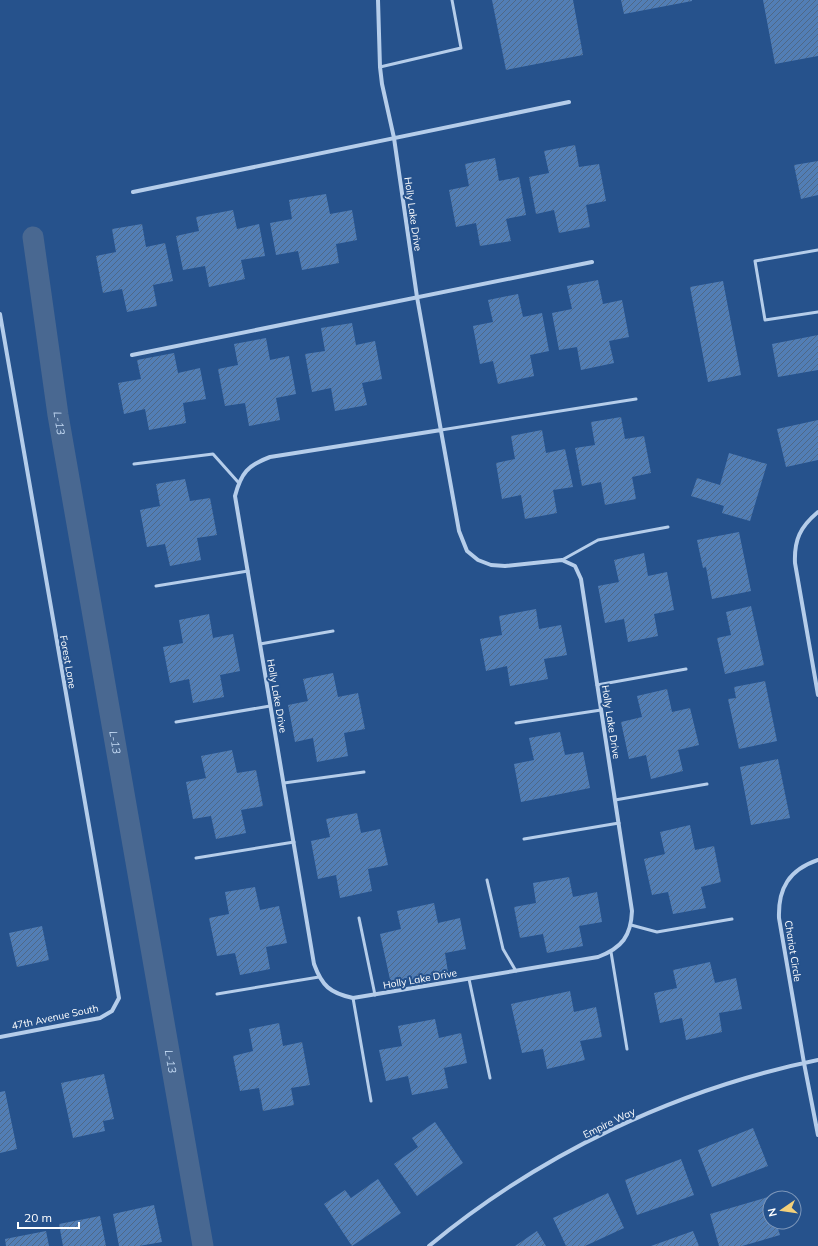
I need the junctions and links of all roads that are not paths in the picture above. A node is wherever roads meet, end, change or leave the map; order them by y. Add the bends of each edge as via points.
1 (378, 0) edge
2 (452, 0) edge
3 (380, 67) junction
4 (569, 102) dead end
5 (394, 138) junction
6 (133, 192) dead end
7 (818, 250) edge
8 (592, 262) dead end
9 (417, 297) junction
10 (818, 312) edge
11 (0, 314) edge
12 (132, 355) dead end
13 (636, 399) dead end
14 (441, 430) junction
15 (134, 464) dead end
16 (238, 482) junction
17 (818, 512) edge
18 (668, 527) dead end
19 (562, 560) junction
20 (248, 570) junction
21 (156, 586) dead end
22 (333, 631) dead end
23 (260, 644) junction
24 (686, 669) dead end
25 (597, 684) junction
26 (818, 695) edge
27 (270, 706) junction
28 (601, 710) junction
29 (176, 722) dead end
30 (516, 723) dead end
31 (364, 772) dead end
32 (284, 783) junction
33 (707, 784) dead end
34 (615, 800) junction
35 (619, 823) junction
36 (524, 839) dead end
37 (294, 842) junction
38 (196, 858) dead end
39 (818, 860) edge
40 (487, 880) dead end
41 (359, 918) dead end
42 (732, 919) dead end
43 (632, 925) junction
44 (611, 952) junction
45 (516, 971) junction
46 (319, 977) junction
47 (469, 979) junction
48 (217, 994) dead end
49 (375, 994) junction
50 (353, 998) junction
51 (112, 1011) joint
52 (0, 1037) edge
53 (627, 1049) dead end
54 (818, 1060) edge
55 (804, 1063) junction
56 (490, 1078) dead end
57 (371, 1101) dead end
58 (818, 1135) edge
59 (429, 1246) edge

1 - 3 street, Holly Lake Drive
2 - 3 lane via 461,48
3 - 5 street, Holly Lake Drive
4 - 5 street
5 - 6 street
5 - 9 street, Holly Lake Drive
7 - 10 lane via 755,262 765,320
8 - 9 street
9 - 12 street
9 - 14 street, Holly Lake Drive
11 - 51 street, Forest Lane via 119,998
13 - 14 lane
14 - 16 street via 270,457 246,470
14 - 19 street, Holly Lake Drive via 459,532 467,551 478,560 491,565
15 - 16 lane via 213,454
16 - 20 street, Holly Lake Drive via 235,496
17 - 26 street via 807,521 799,534 795,549 795,564
18 - 19 lane via 598,540
19 - 25 street, Holly Lake Drive via 575,566 581,579
20 - 21 lane
20 - 23 street, Holly Lake Drive
22 - 23 lane
23 - 27 street, Holly Lake Drive
24 - 25 lane
25 - 28 street, Holly Lake Drive
27 - 29 lane
27 - 32 street, Holly Lake Drive
28 - 30 lane
28 - 34 street, Holly Lake Drive
31 - 32 lane
32 - 37 street, Holly Lake Drive
33 - 34 lane
34 - 35 street, Holly Lake Drive
35 - 36 lane
35 - 43 street, Holly Lake Drive
37 - 38 lane
37 - 46 street, Holly Lake Drive via 314,964
39 - 55 street, Chariot Circle via 803,866 791,875 778,904
40 - 45 lane via 503,950
41 - 49 lane
42 - 43 lane via 657,932
43 - 44 street, Holly Lake Drive via 626,938
44 - 45 street, Holly Lake Drive via 598,957
44 - 53 lane
45 - 47 street, Holly Lake Drive
46 - 48 lane
46 - 50 street, Holly Lake Drive via 328,988 339,995
47 - 49 street, Holly Lake Drive
47 - 56 lane
49 - 50 street, Holly Lake Drive
50 - 57 lane
51 - 52 street, 47th Avenue South via 100,1018
54 - 55 street, Empire Way
55 - 58 street, Chariot Circle
55 - 59 street, Empire Way via 725,1084 663,1106 618,1126 560,1156 504,1190

